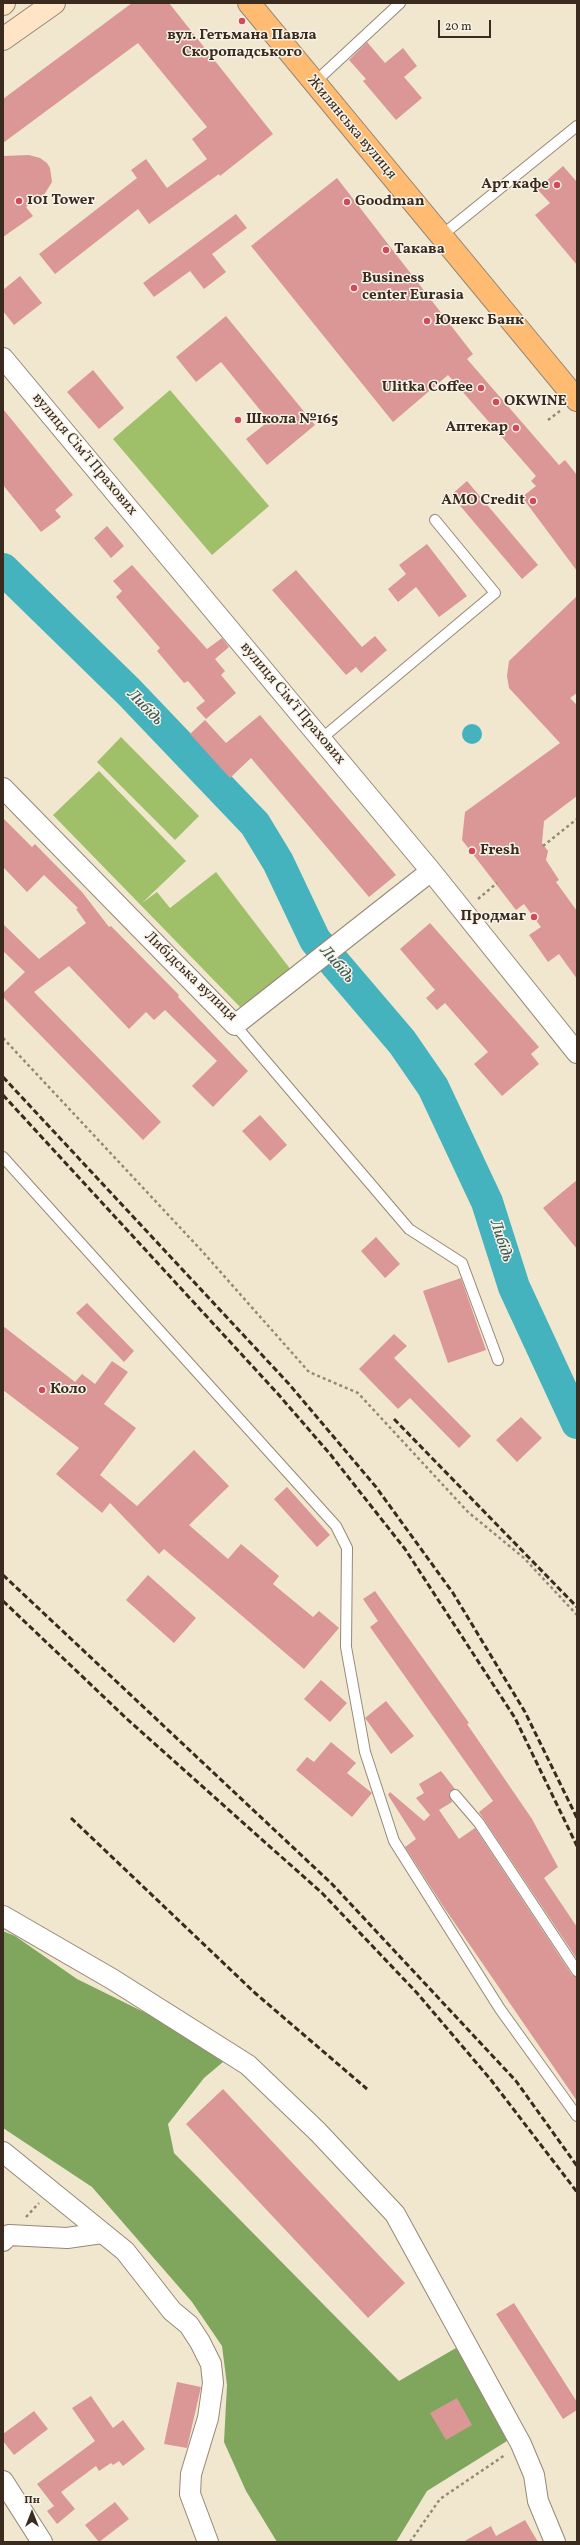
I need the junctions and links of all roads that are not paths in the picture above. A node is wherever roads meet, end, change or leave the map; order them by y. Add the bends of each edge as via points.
1 (54, 3) edge
2 (249, 3) edge
3 (400, 3) edge
4 (3, 39) edge
5 (314, 83) junction
6 (577, 126) edge
7 (441, 236) junction
8 (3, 358) edge
9 (577, 400) edge
10 (435, 520) dead end
11 (321, 739) junction
12 (3, 788) edge
13 (431, 871) junction
14 (235, 1025) junction
15 (577, 1053) edge
16 (3, 1157) edge
17 (498, 1360) dead end
18 (455, 1795) dead end
19 (3, 1916) edge
20 (577, 1971) edge
21 (577, 2116) edge
22 (3, 2152) edge
23 (102, 2233) junction
24 (6, 2238) edge
25 (3, 2481) edge
26 (42, 2542) edge
27 (208, 2542) edge
28 (555, 2542) edge

1 - 4 main road
2 - 5 main road, Жилянська вулиця
3 - 5 lane
5 - 7 main road, Жилянська вулиця
6 - 7 lane
7 - 9 main road, Жилянська вулиця
8 - 11 street, вулиця Сімʼї Прахових
10 - 11 lane via 495,593
11 - 13 street, вулиця Сімʼї Прахових
12 - 14 street, Либідська вулиця
13 - 14 street, Либідська вулиця
13 - 15 street, вулиця Сімʼї Прахових
14 - 17 lane via 410,1229 462,1263
16 - 21 lane via 336,1526 347,1548 344,1620 346,1647 365,1752 394,1841 500,2009
18 - 20 lane via 479,1823
19 - 28 street via 112,1979 248,2065 318,2132 395,2214 521,2444 534,2475 538,2502
22 - 23 street
23 - 24 street via 67,2238
23 - 27 street via 125,2251 172,2311 189,2325 211,2364 213,2383 208,2418 191,2474 190,2487 199,2523
25 - 26 street

